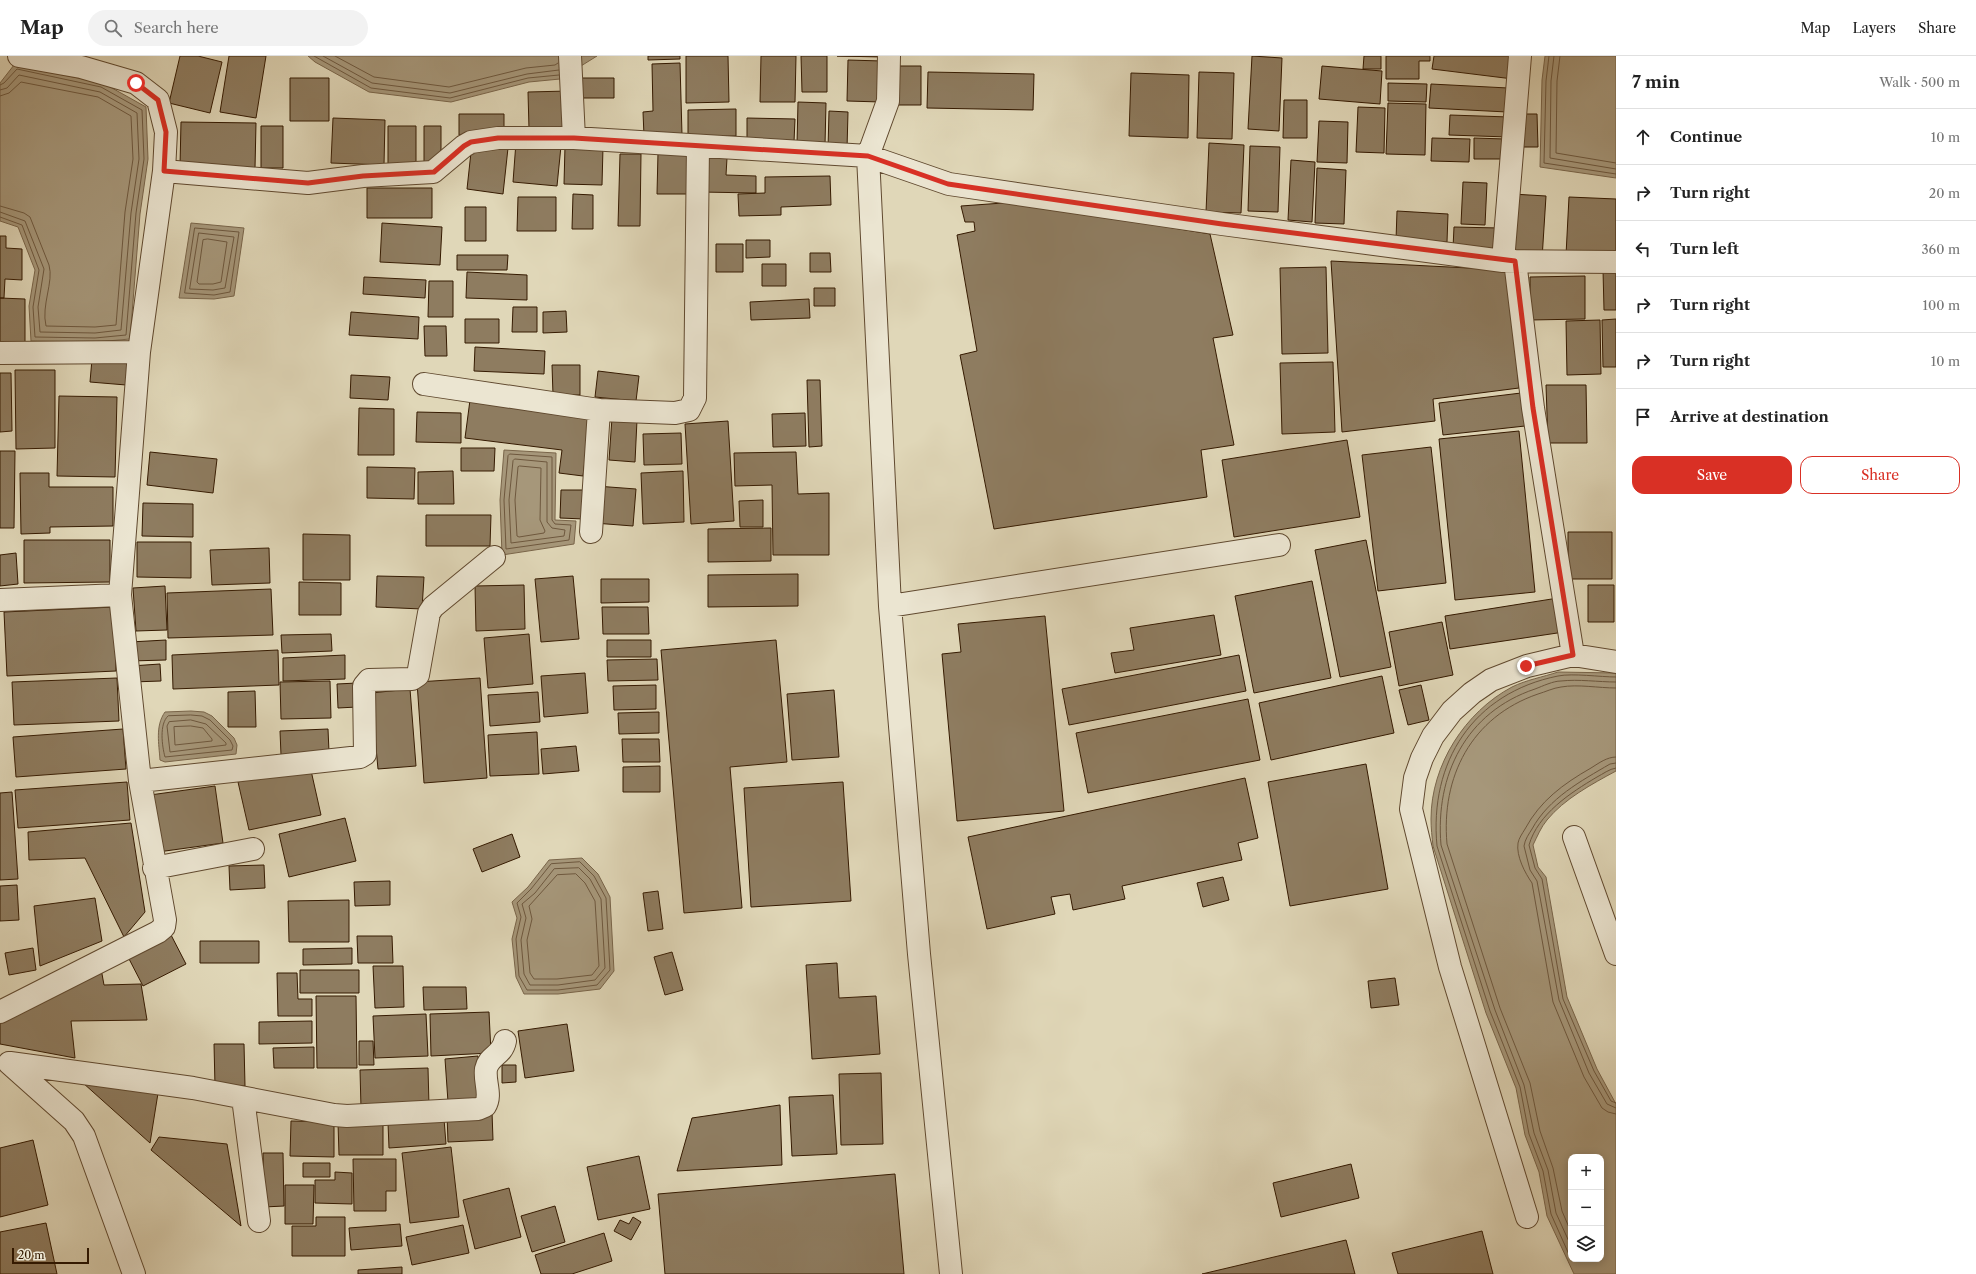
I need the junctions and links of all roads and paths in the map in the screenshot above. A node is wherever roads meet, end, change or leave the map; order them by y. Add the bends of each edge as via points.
1 (18, 56) edge
2 (570, 56) edge
3 (889, 56) edge
4 (1520, 56) edge
5 (574, 138) junction
6 (698, 146) junction
7 (868, 156) junction
8 (164, 171) junction
9 (1509, 261) junction
10 (1616, 262) edge
11 (139, 352) junction
12 (0, 353) edge
13 (424, 384) dead end
14 (599, 410) junction
15 (591, 532) dead end
16 (1279, 545) dead end
17 (494, 557) dead end
18 (120, 595) junction
19 (0, 600) edge
20 (890, 606) junction
21 (1573, 655) junction
22 (1616, 662) edge
23 (140, 780) junction
24 (1574, 837) dead end
25 (253, 849) dead end
26 (154, 868) junction
27 (1616, 954) edge
28 (0, 1012) edge
29 (505, 1040) dead end
30 (5, 1061) edge
31 (243, 1098) junction
32 (1527, 1217) dead end
33 (259, 1221) dead end
34 (134, 1274) edge
35 (951, 1274) edge

1 - 8 street via 81,67 136,83 158,100 166,132
2 - 5 street
3 - 7 street via 888,101
4 - 9 street
5 - 6 street
5 - 8 street via 498,138 471,142 434,172 363,176 308,183
6 - 7 street
6 - 14 street via 695,398 689,410 675,413
7 - 9 street via 948,184 1222,224
7 - 20 street
8 - 11 street
9 - 10 street
9 - 21 street
11 - 12 street
11 - 18 street
13 - 14 street
14 - 15 street
16 - 20 street
17 - 23 street via 429,613 418,675 412,679 369,680 364,686 365,754 360,757
18 - 19 street
18 - 23 street
20 - 35 street via 919,962
21 - 22 street
21 - 32 street via 1526,666 1492,680 1452,711 1433,736 1422,758 1415,778 1411,809 1450,967
23 - 26 street
24 - 27 street
25 - 26 street
26 - 28 street via 165,920 164,927
29 - 31 street via 503,1049 488,1062 488,1101 485,1106 478,1109 347,1116
30 - 31 street via 193,1088
30 - 34 street via 74,1121 84,1136
31 - 33 street

